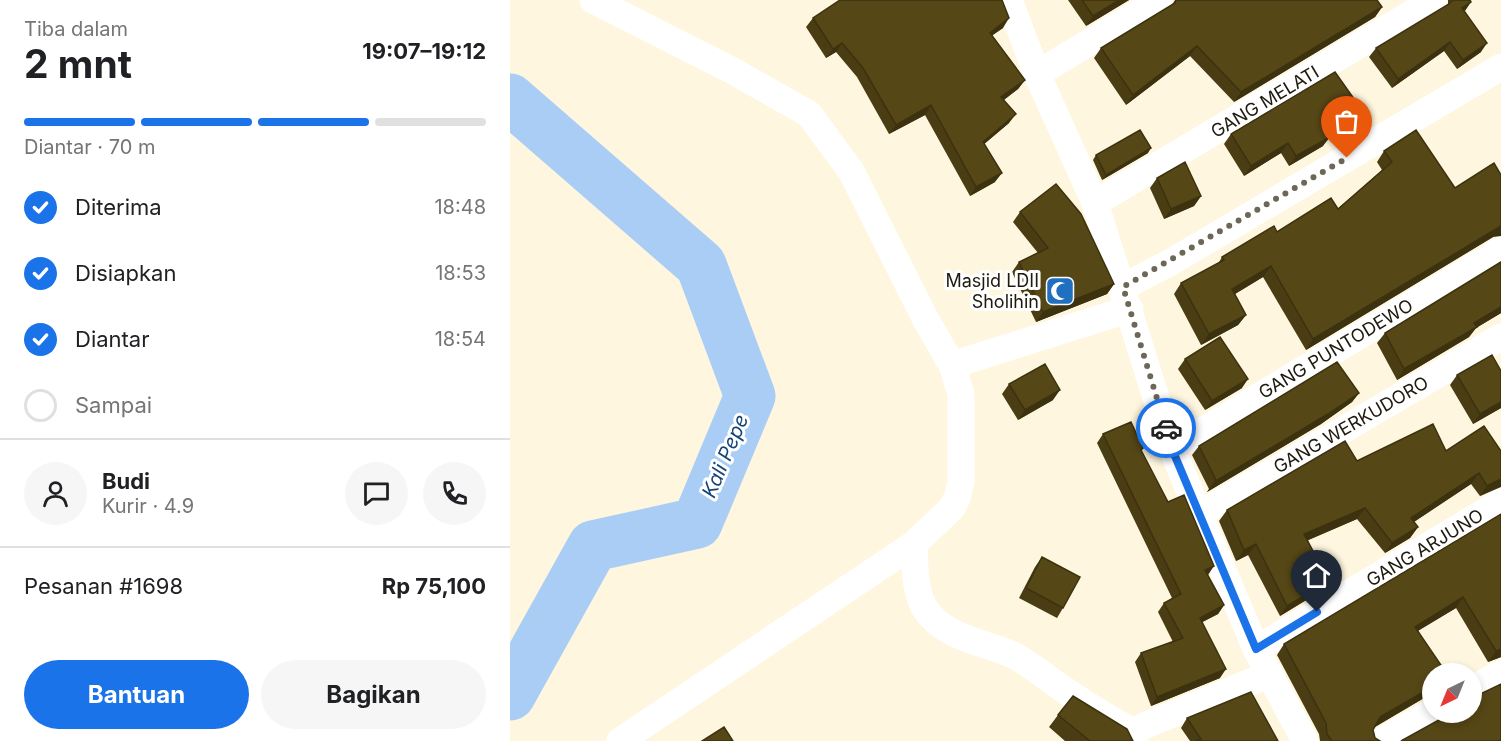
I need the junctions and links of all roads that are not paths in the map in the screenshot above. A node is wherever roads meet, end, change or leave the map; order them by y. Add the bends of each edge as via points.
1 (593, 0) edge
2 (1009, 0) edge
3 (1159, 0) edge
4 (1434, 0) edge
5 (1501, 67) edge
6 (1037, 74) junction
7 (1095, 203) junction
8 (1501, 250) edge
9 (1127, 298) junction
10 (1501, 337) edge
11 (952, 365) junction
12 (1172, 449) junction
13 (1501, 502) edge
14 (1200, 514) junction
15 (907, 548) junction
16 (1256, 649) junction
17 (1501, 673) edge
18 (1268, 675) junction
19 (1482, 683) edge
20 (1422, 718) edge
21 (1134, 737) edge
22 (620, 741) edge
23 (1305, 741) edge
24 (1381, 741) edge

1 - 11 street via 734,71 809,114 851,171
2 - 6 street
3 - 6 street
4 - 7 street, GANG MELATI
5 - 9 street via 1171,262
6 - 7 street
7 - 9 street
8 - 12 street, GANG PUNTODEWO
9 - 11 street
9 - 12 street
10 - 14 street, GANG WERKUDORO
11 - 15 street via 963,412 961,482 952,508
12 - 14 street
13 - 16 street, GANG ARJUNO
14 - 16 street
15 - 21 street via 925,607 946,627 1032,666
15 - 22 street
16 - 18 street
17 - 19 street
18 - 21 street
18 - 23 street
20 - 24 street

